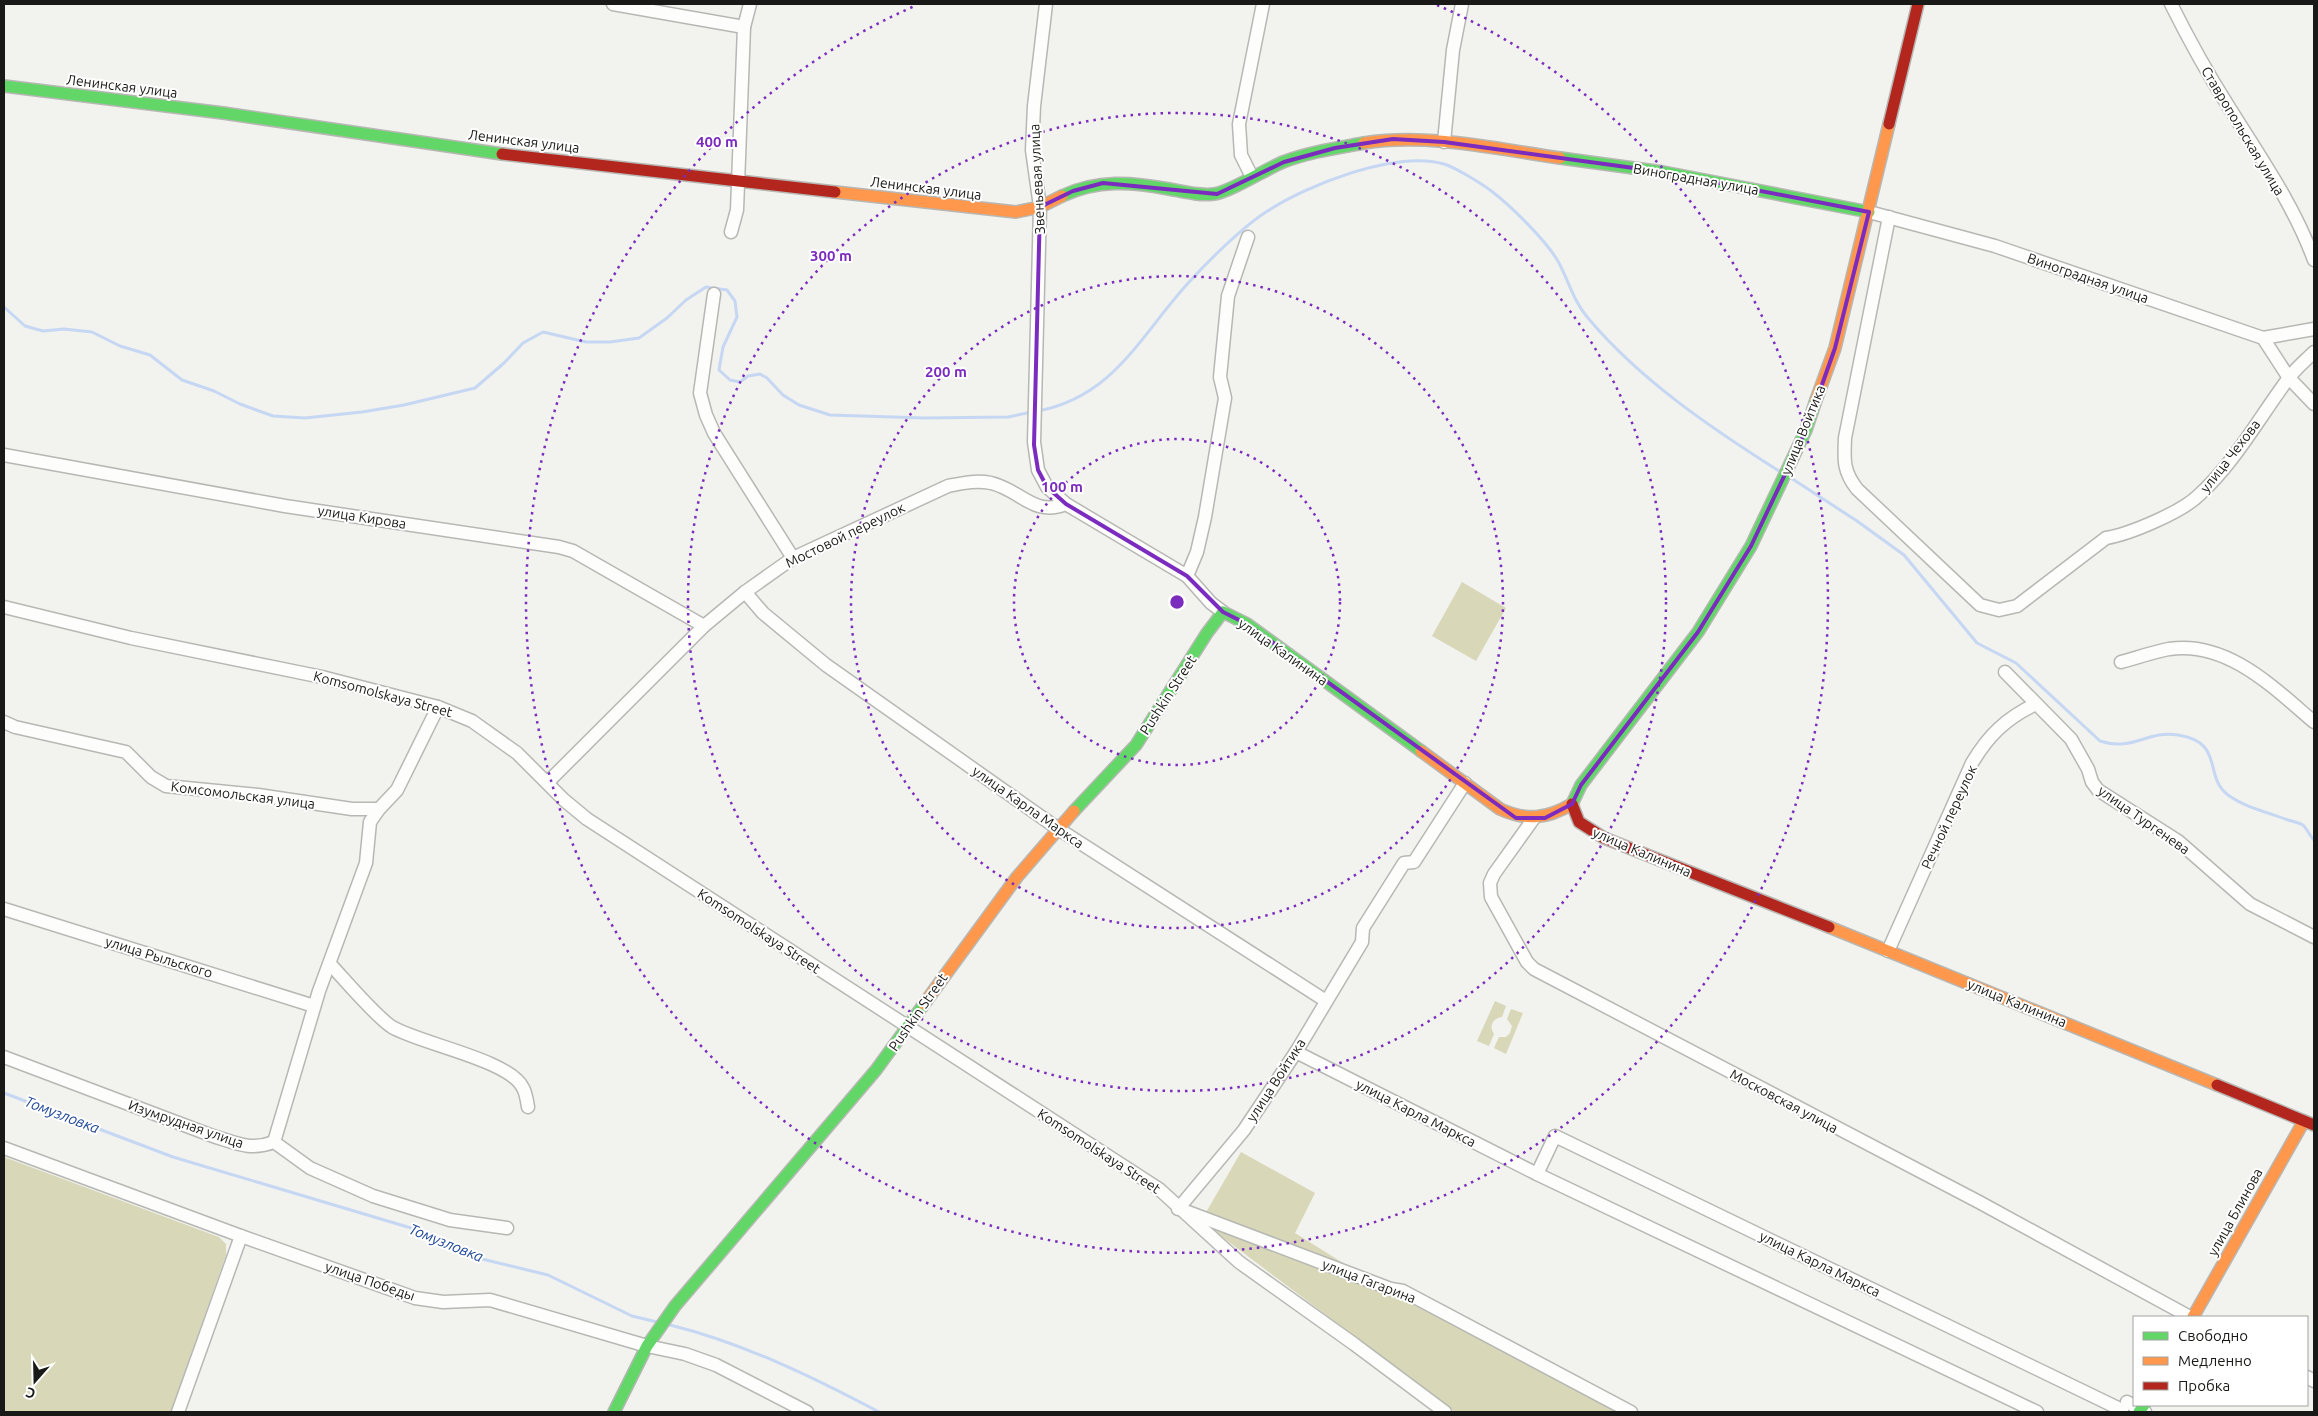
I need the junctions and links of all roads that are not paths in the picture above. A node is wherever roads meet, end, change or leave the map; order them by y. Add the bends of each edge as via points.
1 (613, 4) edge
2 (750, 4) edge
3 (1046, 4) edge
4 (1263, 4) edge
5 (1462, 4) edge
6 (1918, 4) edge
7 (2171, 4) edge
8 (744, 27) junction
9 (4, 86) edge
10 (1444, 142) junction
11 (1252, 177) junction
12 (738, 180) junction
13 (1040, 207) junction
14 (1869, 212) junction
15 (1889, 217) junction
16 (731, 232) dead end
17 (1248, 237) dead end
18 (2314, 260) edge
19 (714, 294) dead end
20 (2314, 329) edge
21 (2263, 338) junction
22 (2314, 352) edge
23 (2289, 378) junction
24 (2314, 404) edge
25 (1035, 429) joint
26 (4, 455) edge
27 (1066, 504) junction
28 (793, 558) junction
29 (1187, 576) junction
30 (745, 592) junction
31 (4, 607) edge
32 (1223, 612) junction
33 (704, 626) junction
34 (2121, 662) dead end
35 (2005, 672) dead end
36 (2036, 704) junction
37 (438, 707) junction
38 (4, 722) edge
39 (2314, 722) edge
40 (548, 782) junction
41 (1465, 783) junction
42 (1572, 804) junction
43 (379, 809) junction
44 (1534, 818) junction
45 (1057, 828) junction
46 (4, 909) edge
47 (2314, 936) edge
48 (1888, 950) junction
49 (330, 964) junction
50 (1326, 1001) junction
51 (314, 1006) junction
52 (907, 1028) junction
53 (1296, 1052) junction
54 (4, 1057) edge
55 (528, 1107) dead end
56 (2309, 1123) edge
57 (274, 1142) junction
58 (4, 1148) edge
59 (1537, 1174) junction
60 (1178, 1209) junction
61 (507, 1228) dead end
62 (241, 1236) junction
63 (2190, 1316) edge
64 (2193, 1316) edge
65 (649, 1343) junction
66 (2142, 1410) edge
67 (178, 1412) edge
68 (614, 1412) edge
69 (808, 1412) edge
70 (1444, 1412) edge
71 (1631, 1412) edge
72 (2037, 1412) edge

1 - 8 street
2 - 8 street
3 - 13 street, Звеньевая улица via 1032,150
4 - 11 street via 1239,124 1242,155
5 - 10 street via 1453,50
6 - 14 main road, улица Войтика
7 - 18 street, Ставропольская улица via 2191,46 2266,164
8 - 12 street
9 - 12 main road, Ленинская улица via 223,113 532,158
10 - 11 main road, Виноградная улица via 1393,139 1335,148 1284,162
10 - 14 main road, Виноградная улица via 1663,172
11 - 13 main road, Виноградная улица via 1217,194 1199,195 1136,183 1103,183 1073,191
12 - 13 main road, Ленинская улица via 987,210 1016,212
12 - 16 street via 737,210
13 - 25 street, Звеньевая улица
14 - 15 street, Виноградная улица
14 - 42 main road, улица Войтика via 1835,348 1806,430 1751,546 1698,632 1581,785
15 - 21 street, Виноградная улица via 1995,246
15 - 23 street, улица Чехова via 1845,438 1847,476 1980,605 1999,610 2017,606 2106,538 2122,536 2155,522 2198,497 2218,476
17 - 29 street via 1228,296 1220,377 1225,398 1205,517 1197,552
19 - 28 street via 700,393 706,415 714,433
20 - 21 street
21 - 23 street
22 - 23 street, улица Чехова
23 - 24 street
25 - 27 street, улица Калинина via 1038,470 1047,487
26 - 33 street, улица Кирова via 285,506 559,547 573,551
27 - 28 street, Мостовой переулок via 1053,509 1042,508 1005,489 971,481 948,486
27 - 29 street, улица Калинина
28 - 30 street, Мостовой переулок
29 - 32 street, улица Калинина
30 - 33 street, Мостовой переулок
30 - 45 street, улица Карла Маркса via 763,613 826,665
31 - 37 street, Komsomolskaya Street via 131,638 322,676
32 - 41 main road, улица Калинина via 1247,624
32 - 45 main road, Pushkin Street via 1136,745
33 - 40 street, Мостовой переулок
34 - 39 street via 2169,649 2191,648 2219,654 2269,684
35 - 36 street, улица Тургенева
36 - 47 street, улица Тургенева via 2070,739 2098,790 2178,840 2250,904
36 - 48 street, Речной переулок via 2022,711 1985,741
37 - 40 street, Komsomolskaya Street via 472,721 517,753
37 - 43 street via 398,790
38 - 43 street, Комсомольская улица via 126,752 151,777 166,786 352,809
40 - 52 street, Komsomolskaya Street via 587,819
41 - 44 main road, улица Калинина via 1500,810 1516,818
41 - 50 street, улица Войтика via 1414,862 1404,863 1363,928 1362,942
42 - 44 main road, улица Калинина via 1557,814
42 - 48 main road, улица Калинина via 1574,817 1582,826 1604,838
43 - 49 street via 370,822 366,863
44 - 63 street, Московская улица via 1490,883 1491,897 1534,969
45 - 50 street, улица Карла Маркса
45 - 52 main road, Pushkin Street via 978,927
46 - 51 street, улица Рыльского
48 - 56 main road, улица Калинина
49 - 51 street
49 - 55 street via 390,1026 408,1036 492,1064 516,1078 523,1088
50 - 53 street, улица Войтика
51 - 57 street
52 - 60 street, Komsomolskaya Street via 1146,1180
52 - 65 main road, Pushkin Street via 876,1070 675,1306
53 - 59 street, улица Карла Маркса
53 - 60 street, улица Войтика via 1244,1130
54 - 57 street, Изумрудная улица via 245,1146 260,1147
56 - 64 main road, улица Блинова
57 - 61 street via 310,1168 373,1196 450,1220
58 - 62 street, улица Победы
59 - 66 street, улица Карла Маркса via 1555,1136 2125,1406
59 - 72 street, улица Карла Маркса
60 - 70 street, Komsomolskaya Street via 1239,1262
60 - 71 street, улица Гагарина via 1403,1291
62 - 65 street, улица Победы via 415,1298 443,1302 490,1300
62 - 67 street
65 - 68 main road, Pushkin Street
65 - 69 street, улица Победы via 716,1365

